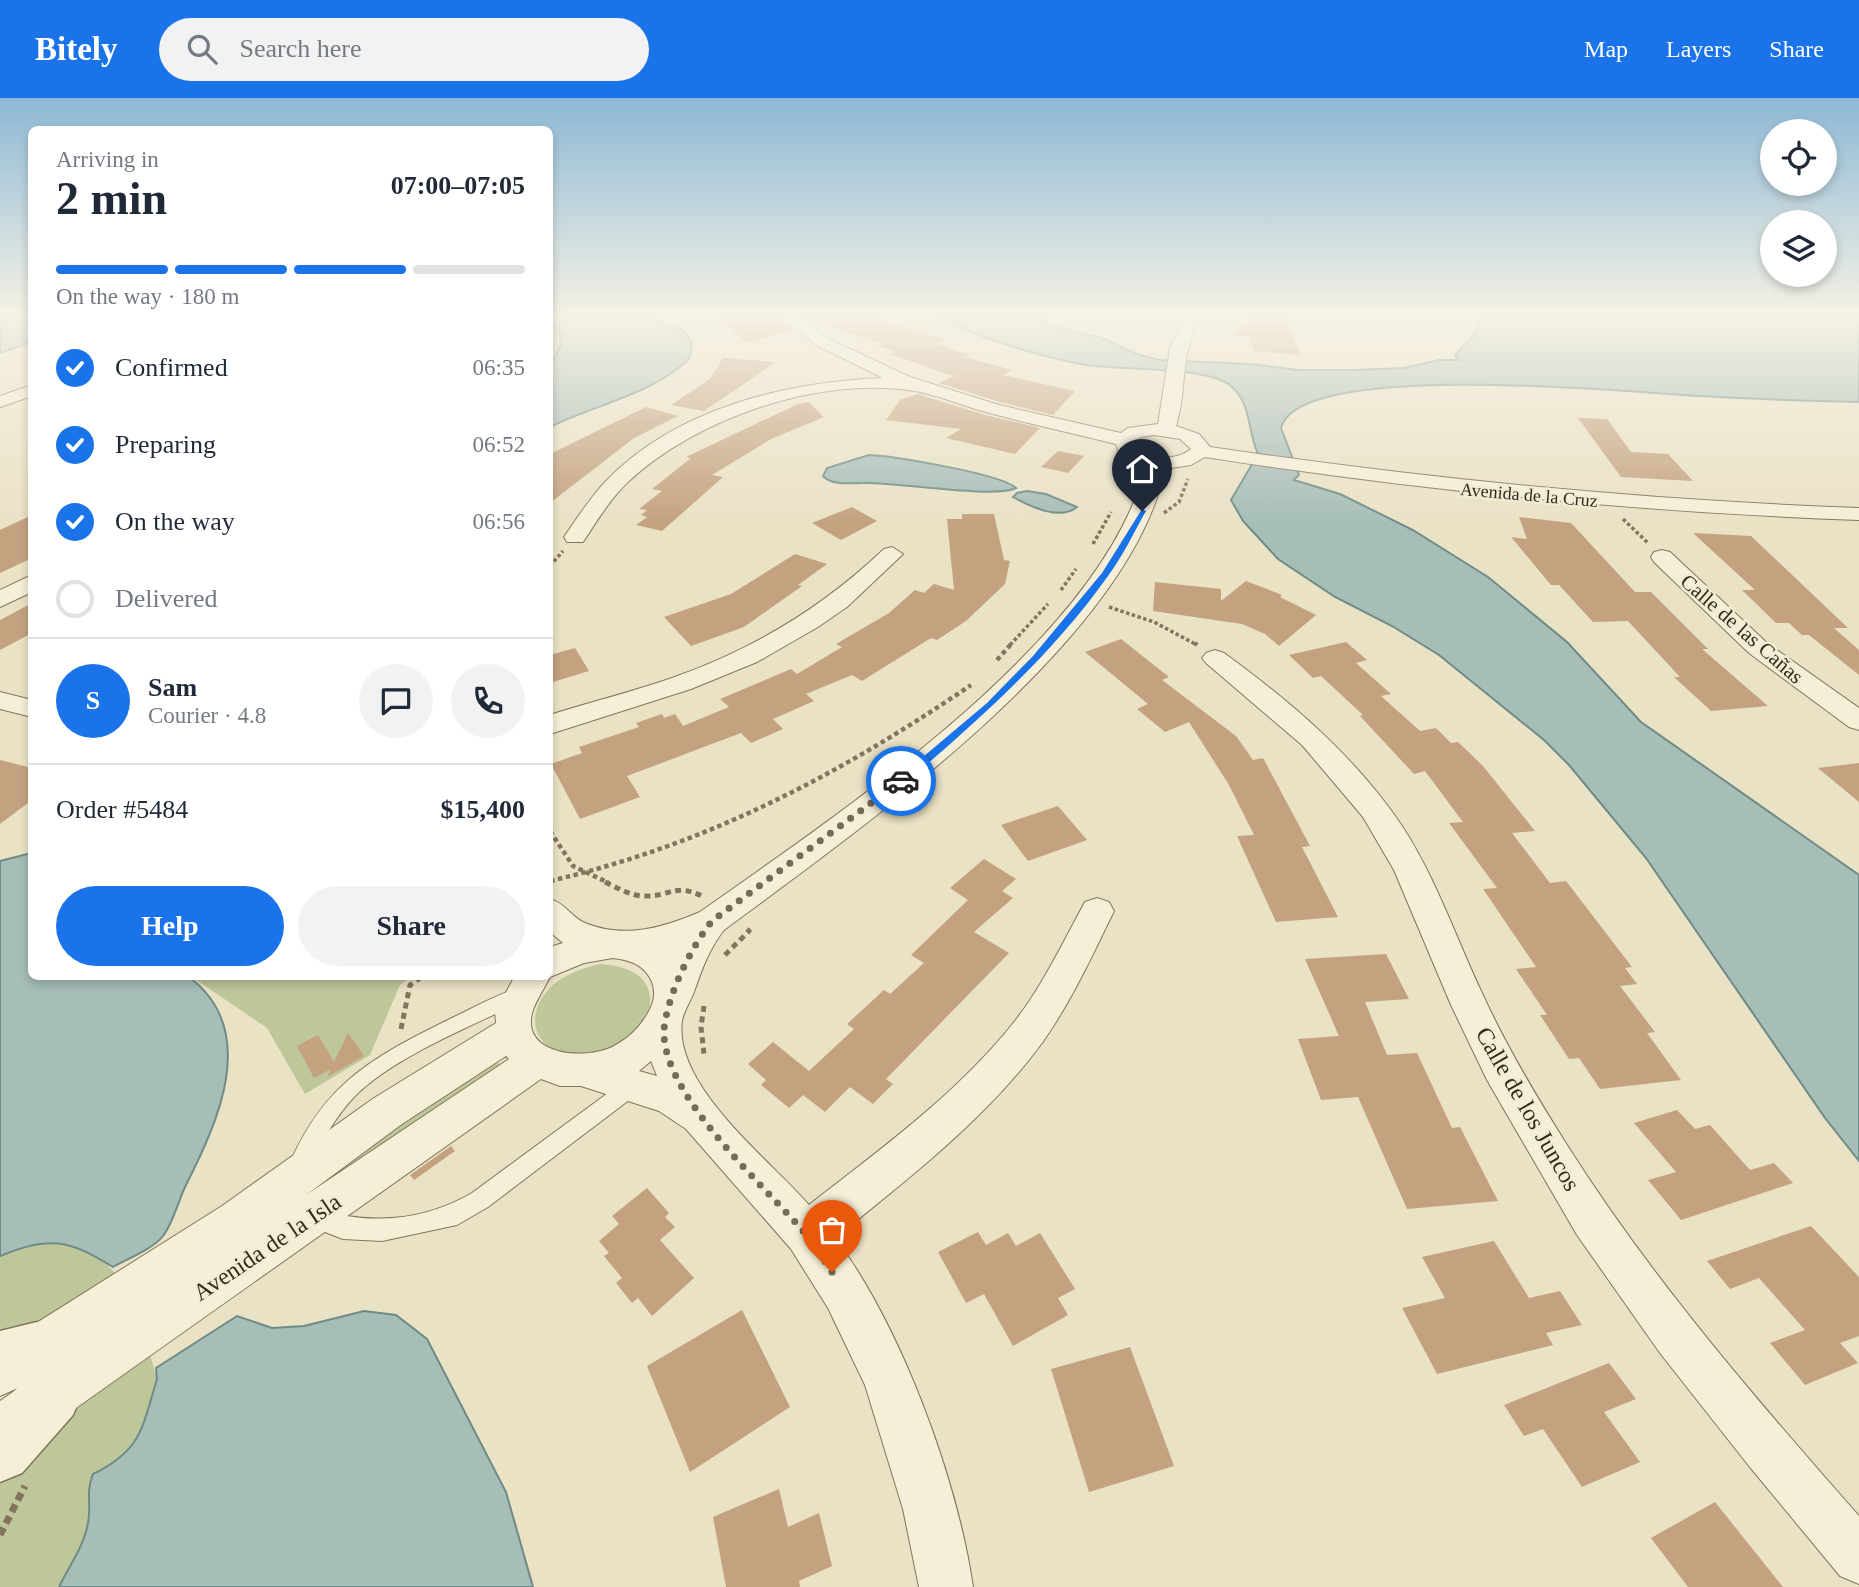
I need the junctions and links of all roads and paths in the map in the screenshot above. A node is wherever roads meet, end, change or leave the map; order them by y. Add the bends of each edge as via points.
1 (802, 386) edge
2 (834, 386) edge
3 (923, 386) edge
4 (1172, 386) edge
5 (28, 392) edge
6 (792, 392) junction
7 (0, 402) edge
8 (1165, 430) junction
9 (1121, 439) junction
10 (1201, 451) junction
11 (1241, 458) junction
12 (1157, 461) junction
13 (1120, 498) dead end
14 (1604, 502) junction
15 (1114, 508) dead end
16 (1859, 514) edge
17 (1161, 515) dead end
18 (575, 537) dead end
19 (1088, 552) dead end
20 (892, 554) dead end
21 (1662, 557) joint
22 (1082, 561) dead end
23 (28, 584) edge
24 (1057, 594) junction
25 (0, 600) edge
26 (1085, 601) junction
27 (1215, 658) joint
28 (990, 667) dead end
29 (974, 683) dead end
30 (0, 700) edge
31 (28, 708) edge
32 (1859, 722) edge
33 (553, 724) edge
34 (553, 880) edge
35 (1097, 911) dead end
36 (553, 915) edge
37 (712, 921) junction
38 (621, 945) junction
39 (553, 962) edge
40 (525, 1008) edge
41 (668, 1014) junction
42 (588, 1072) junction
43 (635, 1084) junction
44 (703, 1119) junction
45 (290, 1182) junction
46 (312, 1217) junction
47 (806, 1234) junction
48 (243, 1240) junction
49 (38, 1365) edge
50 (0, 1431) edge
51 (0, 1451) edge
52 (1859, 1557) edge
53 (946, 1587) edge

1 - 6 street
2 - 6 street
3 - 9 street
4 - 8 street via 1172,411
5 - 7 street
6 - 18 street via 696,429 648,455 606,493
8 - 9 street via 1135,432
8 - 10 street via 1193,438
9 - 12 street via 1131,453
9 - 13 path via 1114,461 1122,477
10 - 11 street, Avenida de la Cruz
10 - 12 street via 1180,461
11 - 14 street, Avenida de la Cruz via 1472,490
11 - 17 path via 1213,464 1192,476 1185,482 1179,502
12 - 26 street via 1142,511
14 - 16 street, Avenida de la Cruz
14 - 21 path
15 - 19 path
20 - 33 street via 836,606 744,659
21 - 32 street, Calle de las Cañas via 1758,648
22 - 24 path
23 - 25 street
24 - 26 path
24 - 28 path
26 - 27 path via 1146,618
26 - 37 street via 991,705 929,760
27 - 52 street, Calle de los Juncos via 1310,736 1370,804 1415,877 1482,1030 1556,1161 1665,1320 1757,1438
29 - 34 path via 899,735 752,813 670,848
30 - 31 street
35 - 47 street via 1057,989 1028,1033 987,1079 942,1124
36 - 38 street via 571,932
37 - 38 street via 680,934
37 - 41 street via 695,943
38 - 39 street via 582,949
38 - 41 street via 648,953 663,966 671,984
40 - 42 street via 559,1071
40 - 45 street, Avenida de la Isla
40 - 46 street, Avenida de la Isla via 412,1151
41 - 42 street via 651,1041 633,1055
41 - 44 street via 667,1054
42 - 43 street
43 - 44 street via 671,1098
43 - 46 lane via 480,1200 449,1218 382,1230 343,1228
44 - 47 street
45 - 46 street
45 - 48 street, Avenida de la Isla
46 - 48 street, Avenida de la Isla
47 - 53 street via 844,1291 883,1368 929,1507
48 - 49 street, Avenida de la Isla
49 - 50 street, Avenida de la Isla
49 - 51 street

